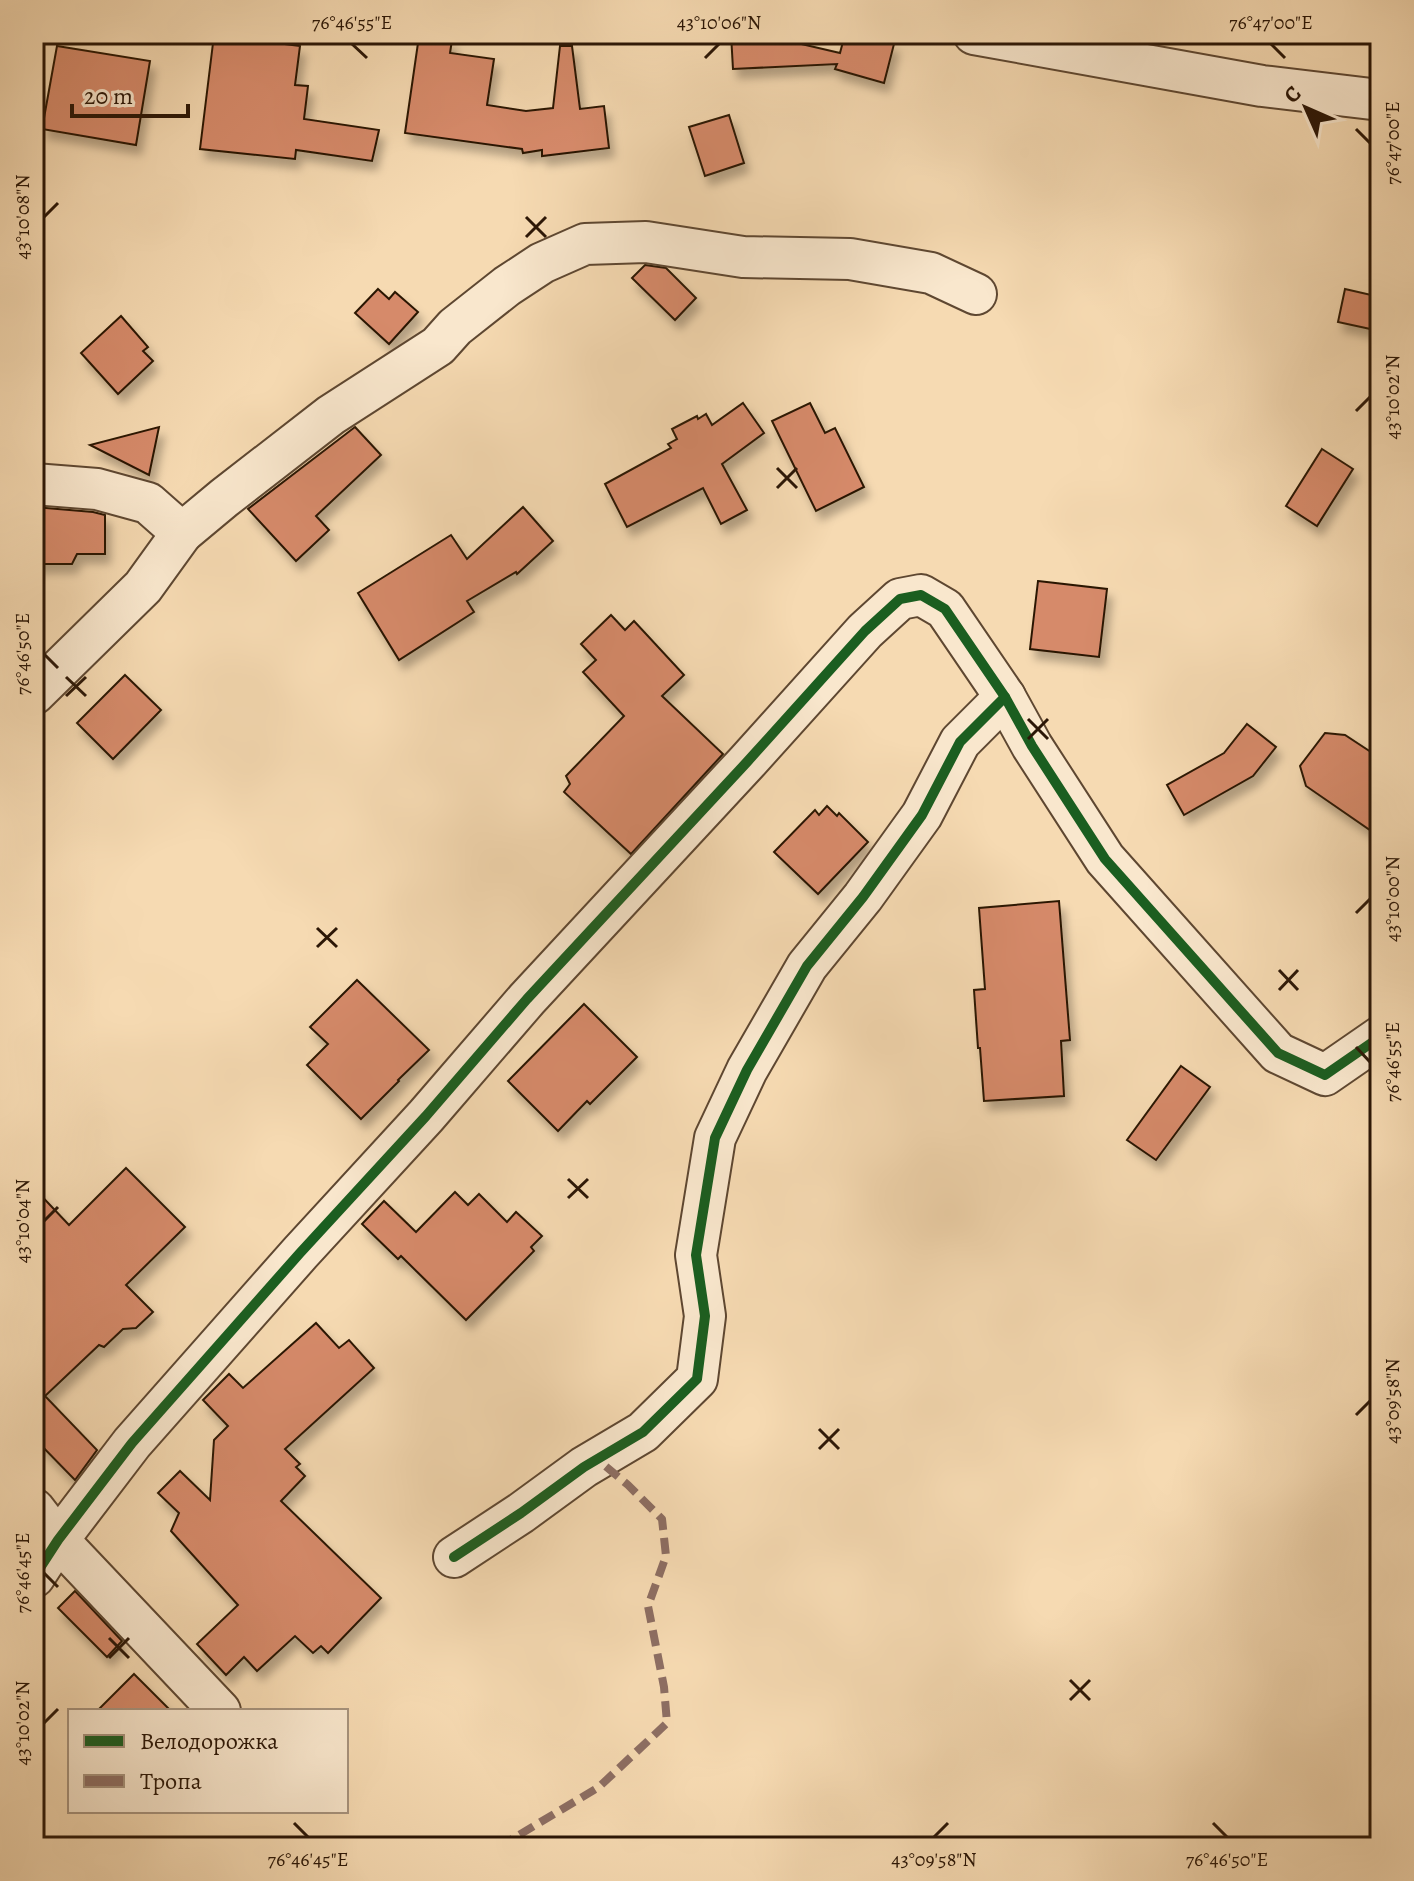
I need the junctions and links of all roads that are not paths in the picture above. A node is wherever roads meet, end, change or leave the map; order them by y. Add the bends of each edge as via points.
1 (974, 34) edge
2 (1380, 100) edge
3 (976, 294) dead end
4 (34, 484) edge
5 (182, 533) junction
6 (34, 694) edge
7 (1005, 697) junction
8 (1380, 1037) edge
9 (34, 1509) edge
10 (58, 1540) junction
11 (454, 1557) dead end
12 (34, 1577) edge
13 (218, 1709) edge

1 - 2 street via 1262,86
3 - 5 street via 931,273 850,259 743,257 646,242 585,244 507,286 438,346 331,415
4 - 5 street via 97,489 148,503
5 - 6 street via 143,587
7 - 8 street via 1105,859 1278,1053 1325,1075
7 - 10 street via 945,609 921,595 900,599 527,999 132,1443
7 - 11 street via 960,742 922,815 807,966 715,1138 696,1255 705,1316 697,1379 643,1432
9 - 10 street
10 - 12 street
10 - 13 street

